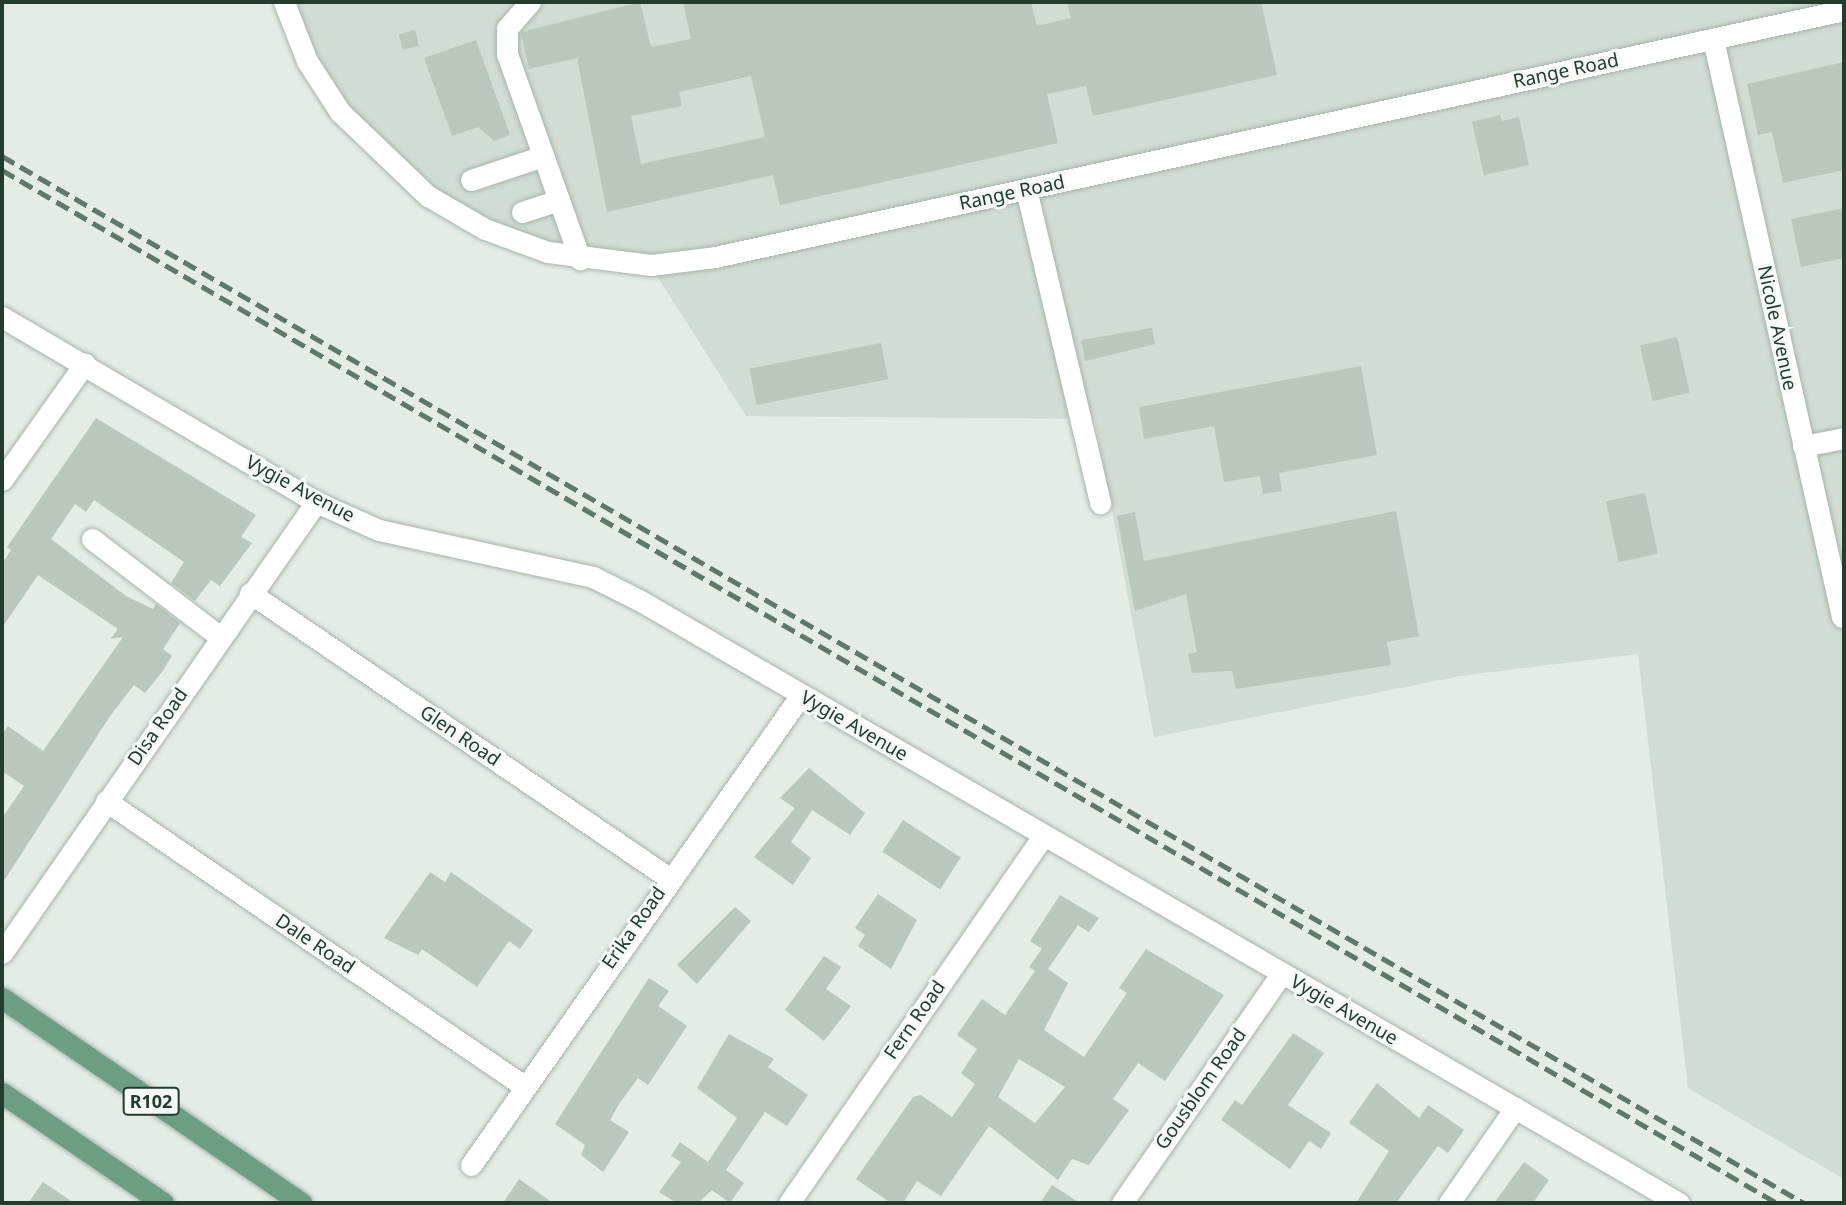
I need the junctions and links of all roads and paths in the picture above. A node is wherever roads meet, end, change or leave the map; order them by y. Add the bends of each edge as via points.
1 (284, 2) edge
2 (530, 2) edge
3 (1844, 10) edge
4 (1713, 39) junction
5 (543, 156) junction
6 (471, 180) dead end
7 (1026, 190) junction
8 (559, 200) junction
9 (522, 212) dead end
10 (580, 259) junction
11 (2, 317) edge
12 (85, 363) junction
13 (1844, 438) edge
14 (1803, 446) junction
15 (2, 480) edge
16 (316, 502) junction
17 (1100, 503) dead end
18 (92, 539) dead end
19 (250, 593) junction
20 (1842, 617) dead end
21 (220, 637) junction
22 (801, 695) junction
23 (106, 801) junction
24 (1042, 837) junction
25 (669, 878) junction
26 (2, 953) edge
27 (1281, 974) junction
28 (2, 998) edge
29 (524, 1086) junction
30 (2, 1093) edge
31 (1515, 1108) junction
32 (471, 1165) dead end
33 (163, 1203) edge
34 (301, 1203) edge
35 (789, 1203) edge
36 (1122, 1203) edge
37 (1449, 1203) edge
38 (1679, 1203) edge

1 - 10 street, Range Road via 322,87 396,171 485,229
2 - 5 street via 507,28 507,54
3 - 4 street, Range Road
4 - 7 street, Range Road
4 - 14 street, Nicole Avenue
5 - 6 street
5 - 8 street
7 - 10 street, Range Road via 715,257 651,265
7 - 17 street
8 - 9 street
8 - 10 street
11 - 12 street, Vygie Avenue
12 - 15 street
12 - 16 street, Vygie Avenue
13 - 14 street
14 - 20 street, Nicole Avenue
16 - 19 street, Disa Road
16 - 22 street, Vygie Avenue via 379,530 593,577
18 - 21 street
19 - 21 street, Disa Road
19 - 25 street, Glen Road
21 - 23 street, Disa Road
22 - 24 street, Vygie Avenue
22 - 25 street, Erika Road
23 - 26 street, Disa Road
23 - 29 street, Dale Road
24 - 27 street, Vygie Avenue
24 - 35 street, Fern Road
25 - 29 street, Erika Road
27 - 31 street, Vygie Avenue
27 - 36 street, Gousblom Road
28 - 34 main road, R102
29 - 32 street, Erika Road
30 - 33 main road
31 - 37 street
31 - 38 street, Vygie Avenue

